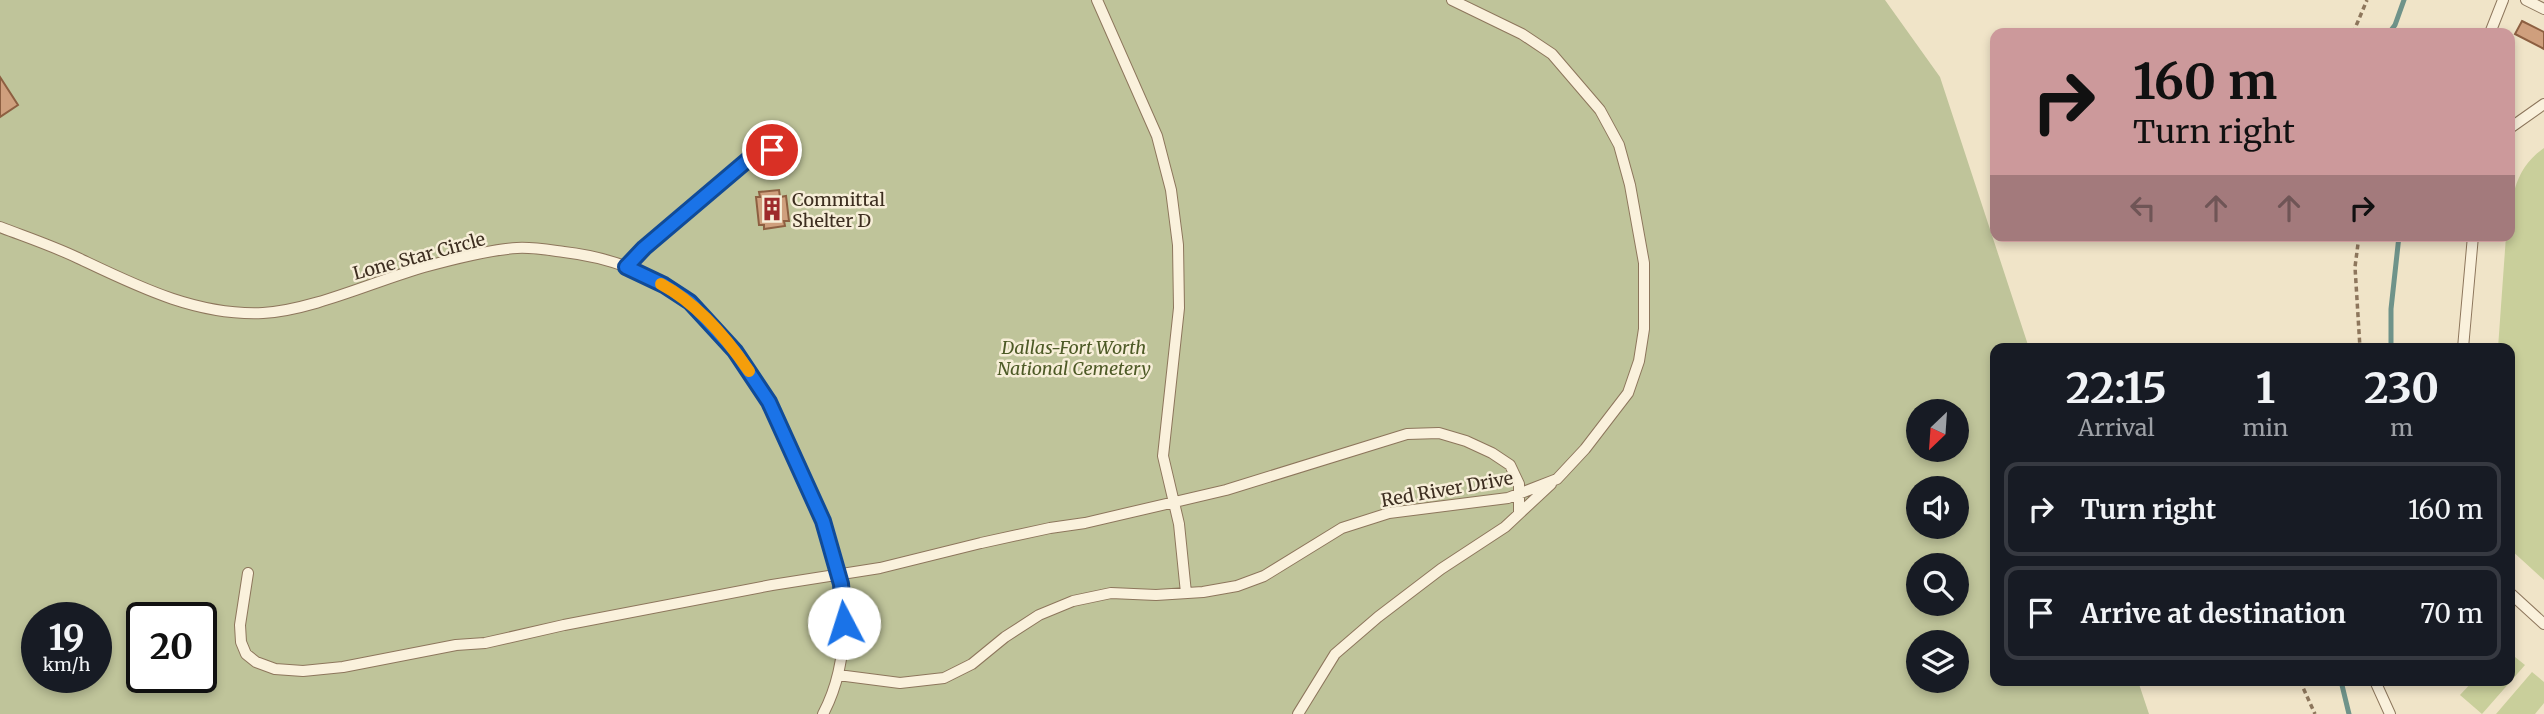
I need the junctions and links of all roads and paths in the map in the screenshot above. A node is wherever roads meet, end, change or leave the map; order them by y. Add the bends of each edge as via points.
1 (1097, 0) edge
2 (1452, 0) edge
3 (2367, 0) edge
4 (2503, 0) edge
5 (2526, 0) edge
6 (2544, 9) edge
7 (2355, 28) edge
8 (2492, 28) edge
9 (2544, 104) edge
10 (2515, 124) edge
11 (772, 150) dead end
12 (0, 227) edge
13 (2358, 242) edge
14 (2472, 242) edge
15 (626, 267) junction
16 (2360, 343) edge
17 (2463, 343) edge
18 (1557, 479) junction
19 (1174, 502) junction
20 (1520, 513) junction
21 (248, 573) dead end
22 (838, 575) junction
23 (1186, 593) junction
24 (2515, 598) edge
25 (2544, 624) edge
26 (838, 675) junction
27 (2302, 686) edge
28 (2377, 686) edge
29 (823, 714) edge
30 (1298, 714) edge
31 (2315, 714) edge
32 (2390, 714) edge

1 - 19 lane via 1157,136 1171,190 1179,308 1163,456
2 - 18 lane, Red River Drive via 1552,54 1600,110 1619,145 1630,185 1646,295 1639,361 1628,393
3 - 7 path
4 - 8 lane
5 - 6 lane
9 - 10 lane
11 - 15 lane via 750,158
12 - 15 lane, Lone Star Circle via 155,294 219,312 265,313 298,306 425,267 516,248 581,254
13 - 16 path via 2355,267
14 - 17 lane
15 - 22 lane, Lone Star Circle via 690,302 735,351 789,441 823,521
18 - 20 lane
18 - 23 lane, Red River Drive via 1508,498 1389,513 1342,528 1264,576 1237,586
19 - 20 lane via 1407,433 1438,433 1466,440 1510,465 1519,484
19 - 22 lane
19 - 23 lane
20 - 30 lane via 1335,654
21 - 22 lane via 240,625 246,654 275,670 303,671 485,643
22 - 26 lane, Lone Star Circle via 844,623
23 - 26 lane, Red River Drive via 1111,593 1073,601 1039,615 972,664 944,678 900,683
24 - 25 lane
26 - 29 lane, Lone Star Circle
27 - 31 path
28 - 32 lane

